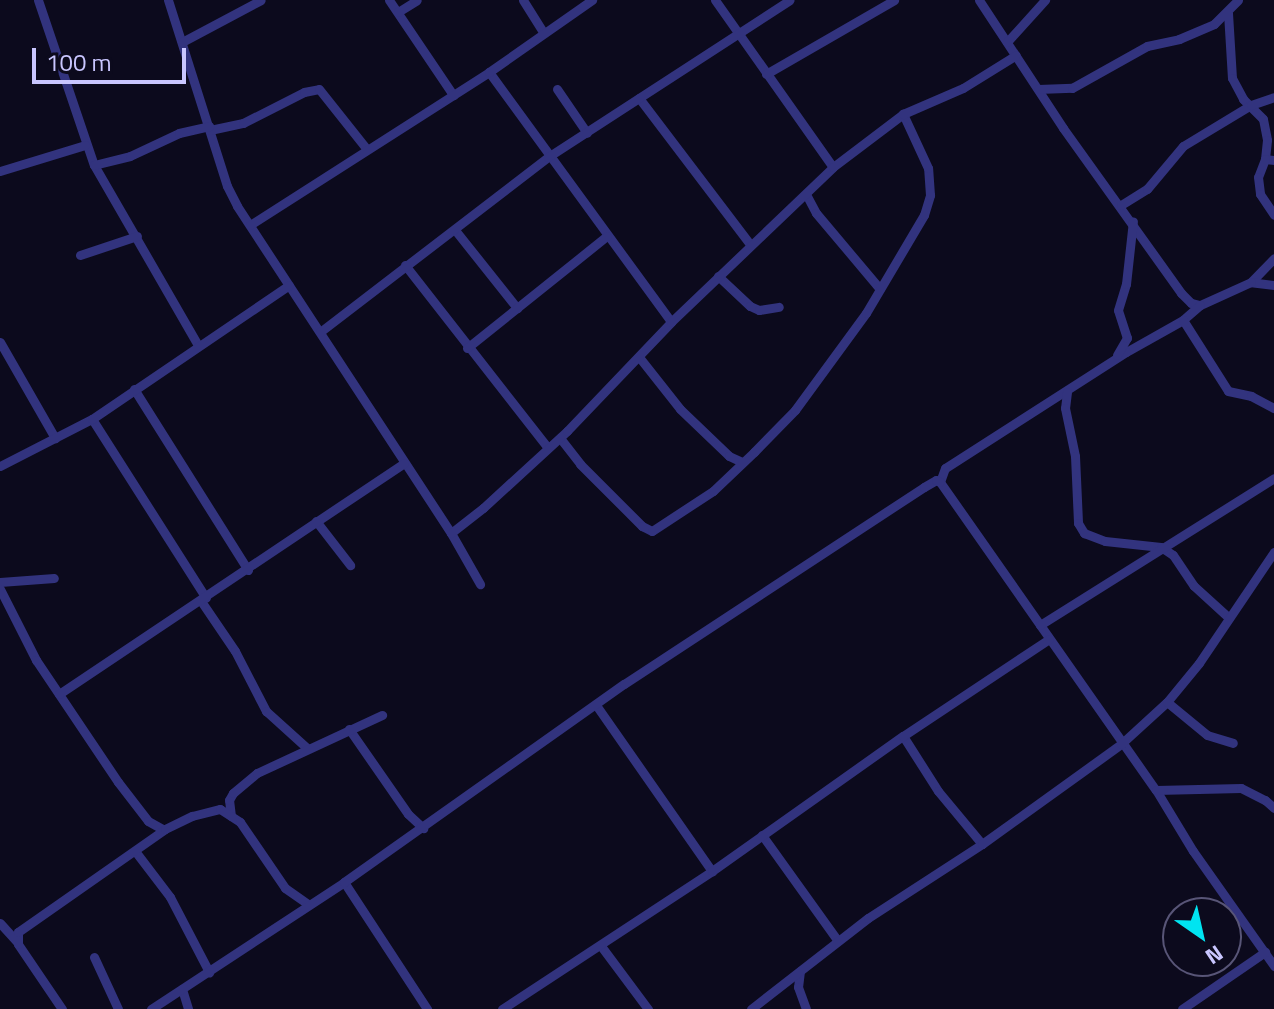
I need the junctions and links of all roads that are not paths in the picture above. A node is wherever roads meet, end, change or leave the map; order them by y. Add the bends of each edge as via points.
1 (38, 0) edge
2 (168, 0) edge
3 (261, 0) edge
4 (389, 0) edge
5 (417, 0) edge
6 (523, 0) edge
7 (592, 0) edge
8 (715, 0) edge
9 (790, 0) edge
10 (894, 0) edge
11 (979, 0) edge
12 (1045, 0) edge
13 (1238, 0) edge
14 (398, 12) junction
15 (1228, 13) junction
16 (543, 32) junction
17 (739, 35) junction
18 (182, 42) junction
19 (1007, 42) junction
20 (1016, 55) junction
21 (489, 72) junction
22 (766, 74) junction
23 (557, 89) dead end
24 (1038, 89) junction
25 (453, 95) junction
26 (1274, 97) edge
27 (639, 98) junction
28 (1251, 105) junction
29 (903, 114) junction
30 (210, 128) junction
31 (587, 133) junction
32 (85, 145) junction
33 (366, 148) junction
34 (548, 157) junction
35 (1269, 160) edge
36 (94, 165) junction
37 (833, 167) junction
38 (0, 171) edge
39 (807, 196) junction
40 (1121, 205) junction
41 (1274, 215) edge
42 (1133, 221) junction
43 (250, 225) junction
44 (455, 230) junction
45 (137, 236) junction
46 (607, 236) junction
47 (750, 244) junction
48 (80, 255) dead end
49 (1274, 258) edge
50 (405, 265) junction
51 (718, 276) junction
52 (1251, 282) junction
53 (289, 285) junction
54 (1274, 285) edge
55 (880, 289) junction
56 (1200, 305) junction
57 (779, 307) dead end
58 (517, 308) junction
59 (1183, 320) junction
60 (671, 322) junction
61 (320, 332) junction
62 (0, 342) edge
63 (198, 345) junction
64 (467, 348) junction
65 (639, 357) junction
66 (1113, 360) junction
67 (134, 389) junction
68 (1067, 392) junction
69 (1274, 408) edge
70 (92, 419) junction
71 (55, 438) junction
72 (560, 438) junction
73 (548, 448) junction
74 (742, 462) junction
75 (404, 463) junction
76 (0, 466) edge
77 (1274, 478) edge
78 (940, 482) junction
79 (316, 521) junction
80 (451, 533) junction
81 (1161, 547) junction
82 (1274, 552) edge
83 (350, 565) dead end
84 (248, 570) junction
85 (54, 578) dead end
86 (0, 582) edge
87 (480, 584) dead end
88 (0, 589) edge
89 (204, 599) junction
90 (1229, 618) junction
91 (1040, 625) junction
92 (1049, 639) junction
93 (59, 694) junction
94 (1167, 702) junction
95 (596, 705) junction
96 (382, 715) dead end
97 (349, 729) junction
98 (903, 736) junction
99 (1233, 743) dead end
100 (1121, 744) junction
101 (307, 748) junction
102 (1156, 790) junction
103 (1274, 808) edge
104 (231, 816) junction
105 (148, 821) junction
106 (423, 828) junction
107 (164, 830) junction
108 (762, 835) junction
109 (982, 844) junction
110 (139, 849) junction
111 (712, 871) junction
112 (344, 882) junction
113 (309, 905) junction
114 (0, 923) edge
115 (4, 932) edge
116 (838, 941) junction
117 (17, 942) junction
118 (601, 946) junction
119 (1265, 952) junction
120 (94, 957) dead end
121 (1274, 966) edge
122 (800, 971) junction
123 (209, 972) junction
124 (182, 989) junction
125 (62, 1009) edge
126 (118, 1009) edge
127 (151, 1009) edge
128 (188, 1009) edge
129 (427, 1009) edge
130 (502, 1009) edge
131 (648, 1009) edge
132 (751, 1009) edge
133 (806, 1009) edge
134 (1182, 1009) edge

1 - 32 street
2 - 18 street
3 - 18 street
4 - 14 street
5 - 14 street
6 - 16 street
7 - 16 street
8 - 17 street
9 - 17 street
10 - 22 street
11 - 19 street
12 - 19 street
13 - 15 street
14 - 25 street
15 - 24 street via 1179,39 1147,46 1072,88
15 - 28 street via 1232,78
16 - 21 street
17 - 22 street
17 - 27 street
18 - 30 street
19 - 20 street
20 - 24 street
20 - 29 street via 963,88
21 - 25 street
21 - 34 street
22 - 37 street
23 - 31 street
24 - 40 street
25 - 33 street
26 - 28 street
27 - 31 street
27 - 47 street
28 - 35 street via 1266,128
28 - 40 street via 1183,146 1147,189
29 - 37 street
29 - 55 street via 928,168 930,195 905,251
30 - 33 street via 243,123 319,89
30 - 36 street via 179,133 130,156
30 - 43 street via 227,186
31 - 34 street
32 - 36 street
32 - 38 street
33 - 43 street
34 - 44 street
34 - 46 street
35 - 41 street via 1258,177 1260,194
36 - 45 street
37 - 39 street
39 - 47 street
39 - 55 street
40 - 42 street
42 - 56 street via 1181,293
42 - 66 street via 1118,310 1127,338
43 - 53 street
44 - 50 street
44 - 58 street
45 - 48 street
45 - 63 street
46 - 58 street
46 - 60 street
47 - 51 street
49 - 52 street
50 - 61 street
50 - 64 street
51 - 57 street via 750,306
51 - 60 street
52 - 54 street
52 - 56 street
53 - 61 street
53 - 63 street
55 - 74 street via 795,410
56 - 59 street
58 - 64 street
59 - 66 street
59 - 69 street via 1228,391
60 - 65 street
61 - 75 street
62 - 71 street
63 - 67 street
64 - 73 street
65 - 72 street
65 - 74 street via 680,409
66 - 68 street
67 - 70 street
67 - 84 street
68 - 78 street via 945,468
68 - 81 street via 1078,523 1092,538
70 - 71 street
70 - 89 street
71 - 76 street
72 - 73 street
72 - 74 street via 580,464 652,531 713,491
73 - 80 street
75 - 79 street
75 - 80 street
77 - 81 street
78 - 91 street
78 - 95 street via 924,487
79 - 83 street
79 - 84 street
80 - 87 street
81 - 90 street
81 - 91 street
82 - 90 street
84 - 89 street
85 - 86 street
88 - 93 street
89 - 93 street
89 - 101 street via 266,711
90 - 94 street
91 - 92 street
92 - 98 street
92 - 100 street
93 - 105 street
94 - 99 street via 1207,735
94 - 100 street
95 - 106 street
95 - 111 street
96 - 97 street
97 - 101 street
97 - 106 street
98 - 108 street
98 - 109 street via 938,791
100 - 102 street
100 - 109 street
101 - 104 street via 240,785 229,800
102 - 103 street via 1241,788
102 - 119 street
104 - 107 street via 220,809 208,811
104 - 113 street via 285,888
105 - 107 street
105 - 110 street via 149,834
106 - 112 street
107 - 110 street
108 - 111 street
108 - 116 street
109 - 116 street
110 - 117 street via 22,927
110 - 123 street
111 - 118 street
112 - 113 street
112 - 129 street
113 - 123 street
114 - 115 street
115 - 117 street
116 - 122 street
117 - 125 street
118 - 130 street
118 - 131 street
119 - 121 street
119 - 134 street
120 - 126 street
122 - 132 street
122 - 133 street via 798,987
123 - 124 street
124 - 127 street
124 - 128 street

